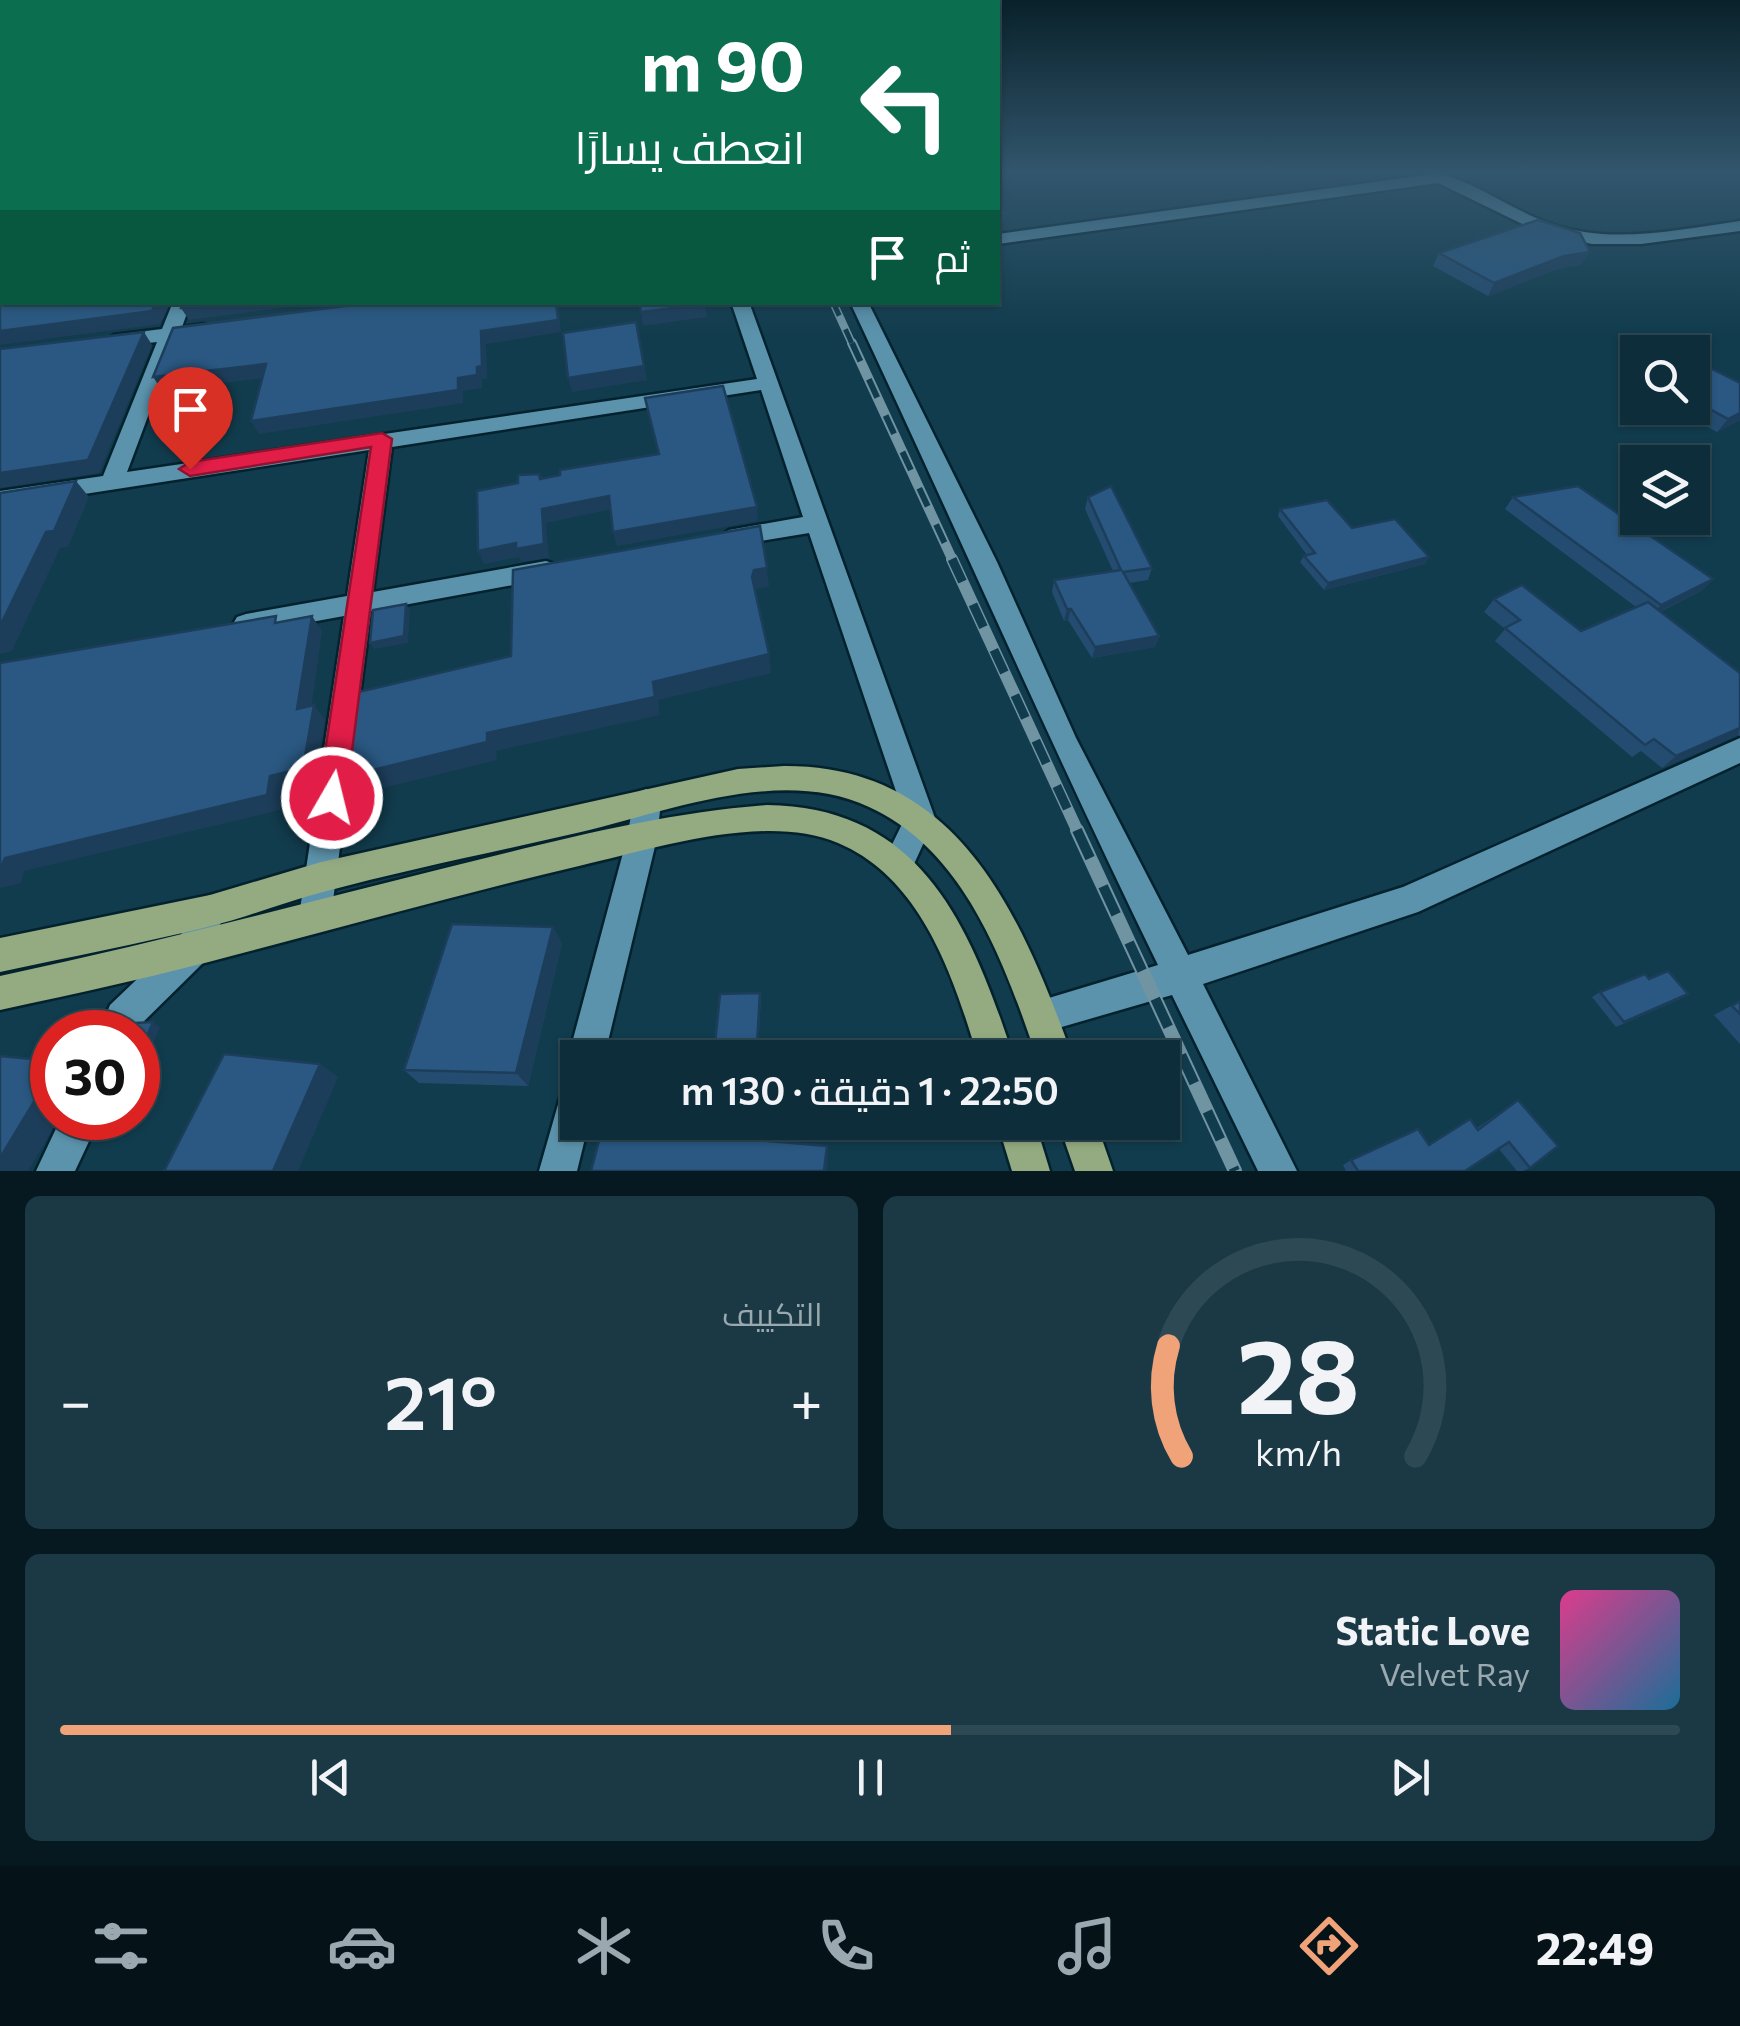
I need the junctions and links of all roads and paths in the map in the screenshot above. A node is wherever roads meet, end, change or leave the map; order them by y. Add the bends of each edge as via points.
1 (1070, 228) edge
2 (1545, 228) edge
3 (1727, 228) edge
4 (1000, 238) edge
5 (181, 305) edge
6 (741, 305) edge
7 (861, 305) edge
8 (224, 327) edge
9 (169, 334) junction
10 (94, 343) edge
11 (769, 382) junction
12 (382, 439) junction
13 (112, 481) junction
14 (0, 498) edge
15 (817, 523) junction
16 (703, 543) edge
17 (569, 566) edge
18 (360, 603) junction
19 (227, 627) edge
20 (1740, 750) edge
21 (646, 802) junction
22 (920, 818) junction
23 (642, 838) junction
24 (898, 865) junction
25 (321, 876) junction
26 (210, 911) junction
27 (316, 916) junction
28 (191, 951) junction
29 (0, 955) edge
30 (1181, 974) junction
31 (0, 993) edge
32 (129, 1010) edge
33 (1041, 1016) junction
34 (591, 1040) edge
35 (989, 1040) edge
36 (1049, 1040) edge
37 (70, 1140) edge
38 (566, 1140) edge
39 (1022, 1140) edge
40 (1083, 1140) edge
41 (55, 1171) edge
42 (558, 1171) edge
43 (1031, 1171) edge
44 (1094, 1171) edge
45 (1278, 1171) edge

1 - 4 street
2 - 3 street via 1620,241
5 - 9 street
6 - 11 street
7 - 30 street via 1063,741
8 - 9 street
9 - 10 street
9 - 13 street
11 - 12 street
11 - 15 street
12 - 13 street
12 - 18 street
13 - 14 street
15 - 16 street
15 - 22 street
17 - 18 street
18 - 19 street
18 - 25 street
20 - 30 street via 1407,901
21 - 22 main road via 738,782 792,779 864,790
21 - 23 street
21 - 25 main road
22 - 24 street
22 - 33 main road via 956,852 985,898
23 - 24 main road via 792,819 831,826
23 - 27 main road
23 - 34 street
24 - 35 main road via 956,954
25 - 26 main road
25 - 27 street
26 - 28 street
26 - 29 main road
27 - 28 main road
28 - 31 main road
28 - 32 street
30 - 33 street
30 - 45 street
33 - 36 main road
37 - 41 street
38 - 42 street
39 - 43 main road
40 - 44 main road

